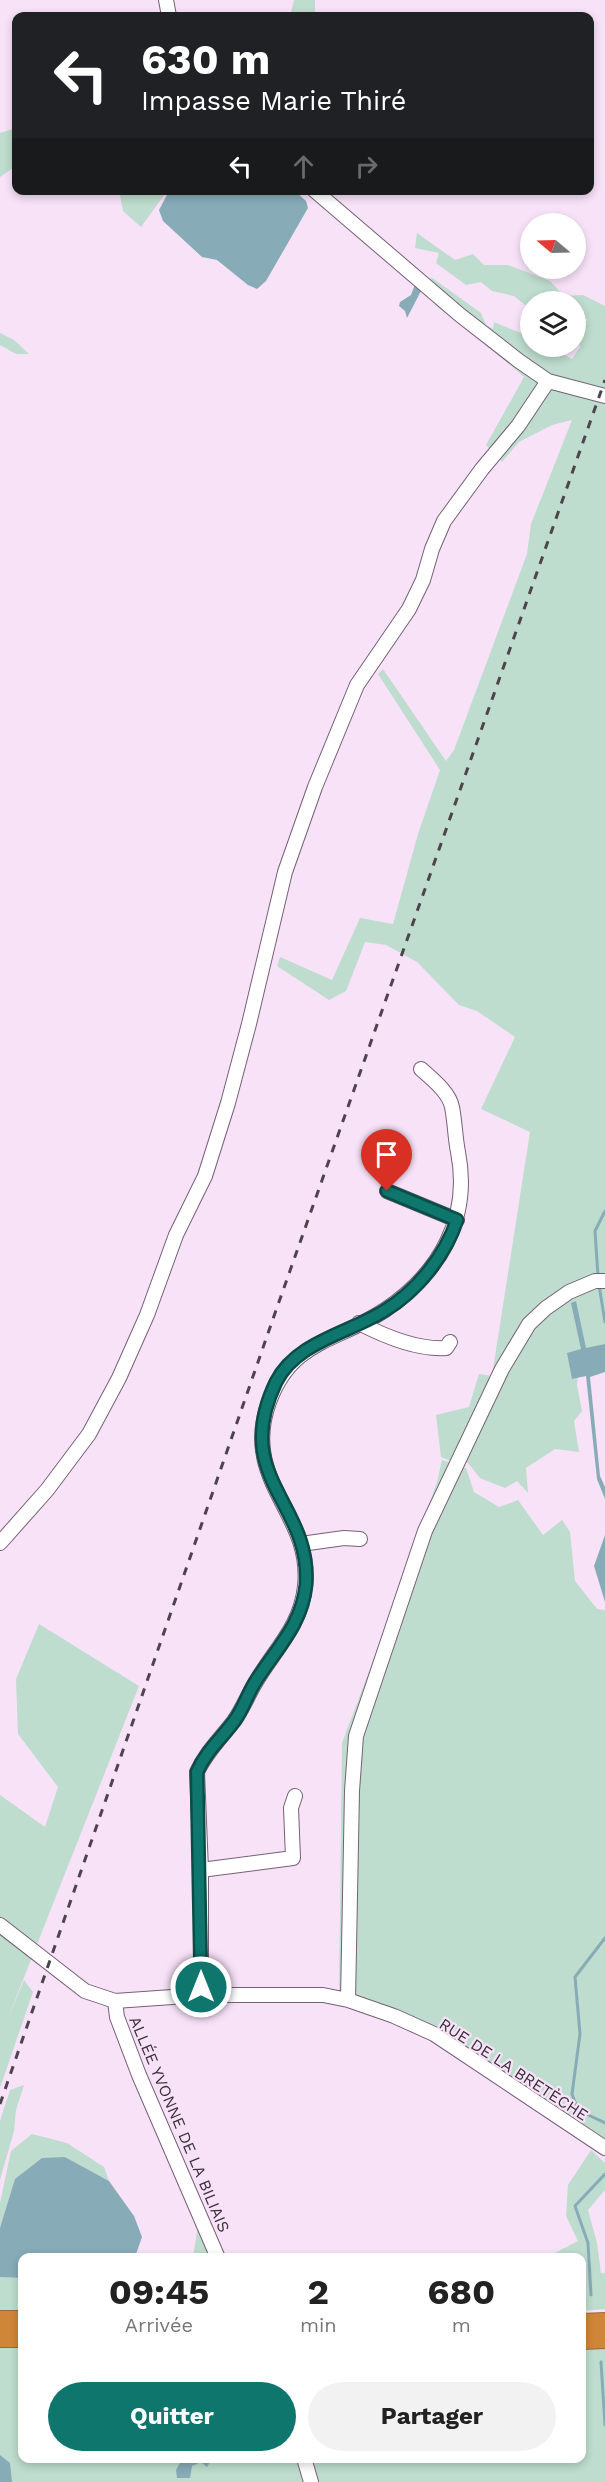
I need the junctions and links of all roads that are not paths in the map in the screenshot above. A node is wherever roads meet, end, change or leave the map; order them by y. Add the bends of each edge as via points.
1 (320, 195) edge
2 (548, 381) junction
3 (605, 396) edge
4 (421, 1069) dead end
5 (387, 1191) dead end
6 (457, 1220) junction
7 (600, 1281) edge
8 (359, 1323) junction
9 (450, 1342) dead end
10 (360, 1539) dead end
11 (0, 1543) edge
12 (301, 1544) junction
13 (295, 1796) dead end
14 (201, 1870) junction
15 (0, 1925) edge
16 (201, 1995) junction
17 (348, 2000) junction
18 (116, 2001) junction
19 (605, 2148) edge
20 (216, 2253) edge
21 (0, 2321) edge
22 (18, 2321) edge
23 (586, 2324) edge
24 (605, 2324) edge
25 (0, 2337) edge
26 (18, 2337) edge
27 (605, 2338) edge
28 (586, 2339) edge
29 (305, 2463) edge
30 (311, 2482) edge

1 - 2 street via 460,315
2 - 3 street
2 - 11 street via 444,521 409,609 357,685 285,872 249,1024 205,1176 176,1236 119,1378 89,1434
4 - 6 street via 452,1105 461,1168
5 - 6 street
6 - 8 street via 438,1258 415,1287 384,1311
7 - 17 street via 569,1292 529,1324 456,1461 422,1541 356,1737
8 - 9 street via 376,1332 435,1349 446,1348
8 - 12 street via 295,1359 277,1381 263,1418 262,1459
10 - 12 street
12 - 14 street via 306,1586 292,1631 197,1772
13 - 14 street via 291,1808 293,1858
14 - 16 street
15 - 18 street, RUE DE LA BRETÈCHE via 85,1991
16 - 17 street, RUE DE LA BRETÈCHE via 323,1995
16 - 18 street, RUE DE LA BRETÈCHE
17 - 19 street, RUE DE LA BRETÈCHE via 434,2034
18 - 20 street, ALLÉE YVONNE DE LA BILIAIS via 117,2017 139,2075
21 - 22 highway
23 - 24 highway
25 - 26 highway
27 - 28 highway
29 - 30 street

